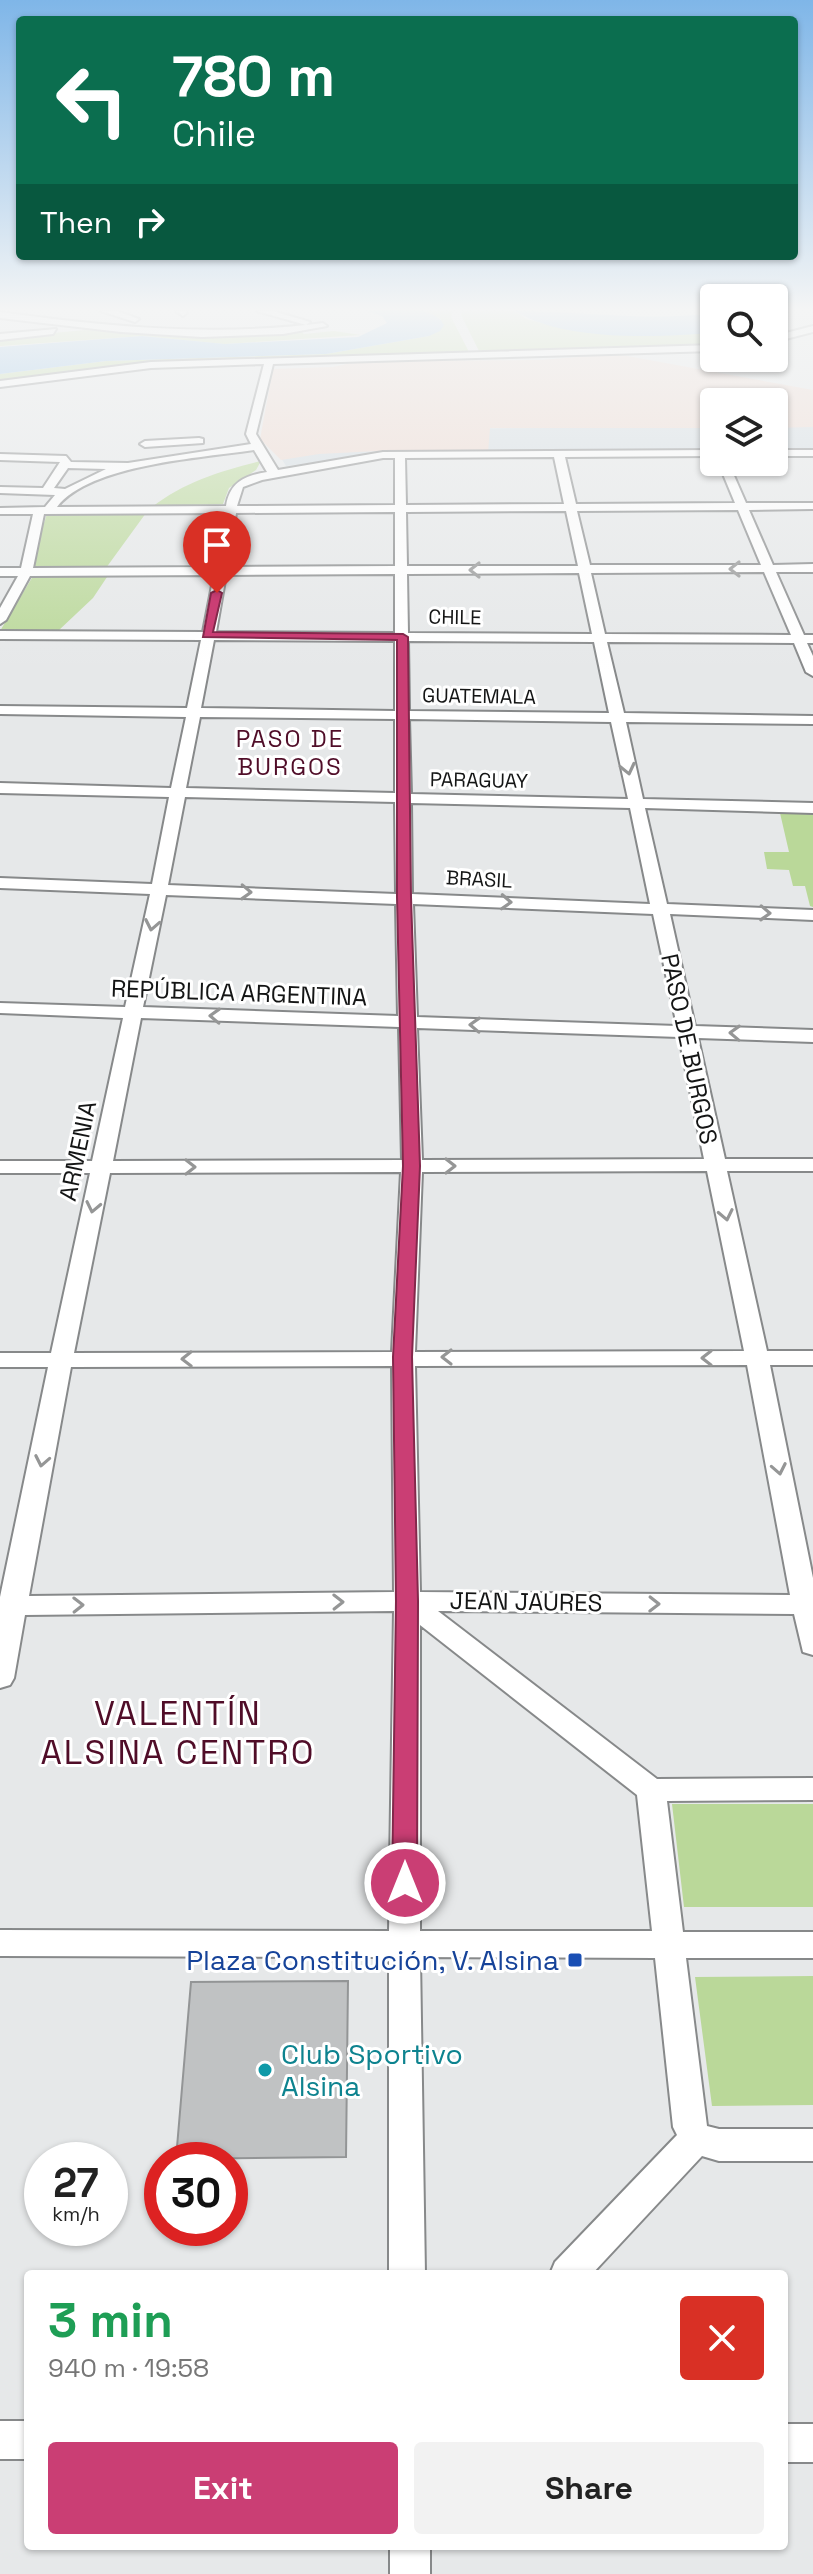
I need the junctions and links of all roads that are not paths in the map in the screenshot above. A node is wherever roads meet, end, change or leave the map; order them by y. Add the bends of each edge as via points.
1 (257, 431) edge
2 (255, 442) junction
3 (145, 444) dead end
4 (700, 453) edge
5 (788, 453) edge
6 (813, 453) edge
7 (559, 454) junction
8 (400, 455) junction
9 (0, 457) edge
10 (65, 465) junction
11 (118, 467) junction
12 (276, 474) junction
13 (729, 476) edge
14 (0, 490) edge
15 (46, 491) junction
16 (67, 492) junction
17 (813, 506) edge
18 (573, 507) junction
19 (743, 507) junction
20 (400, 508) junction
21 (44, 510) junction
22 (232, 510) junction
23 (0, 511) edge
24 (767, 568) junction
25 (813, 568) edge
26 (585, 569) junction
27 (402, 570) junction
28 (221, 571) junction
29 (0, 572) edge
30 (26, 572) junction
31 (0, 620) edge
32 (0, 635) edge
33 (207, 635) junction
34 (403, 637) junction
35 (599, 639) junction
36 (806, 639) edge
37 (813, 672) edge
38 (0, 710) edge
39 (193, 712) junction
40 (401, 715) junction
41 (616, 717) junction
42 (813, 720) edge
43 (0, 788) edge
44 (177, 793) junction
45 (403, 799) junction
46 (635, 803) junction
47 (813, 808) edge
48 (0, 883) edge
49 (159, 889) junction
50 (404, 897) junction
51 (658, 909) junction
52 (813, 915) edge
53 (0, 1008) edge
54 (134, 1013) junction
55 (408, 1023) junction
56 (687, 1031) junction
57 (813, 1036) edge
58 (715, 1165) junction
59 (813, 1165) edge
60 (412, 1166) junction
61 (0, 1167) edge
62 (102, 1167) junction
63 (403, 1357) junction
64 (757, 1358) junction
65 (813, 1358) edge
66 (0, 1360) edge
67 (61, 1360) junction
68 (407, 1601) junction
69 (809, 1605) edge
70 (7, 1606) edge
71 (813, 1645) edge
72 (0, 1678) edge
73 (813, 1789) edge
74 (651, 1790) junction
75 (0, 1943) edge
76 (404, 1945) junction
77 (669, 1945) junction
78 (813, 1945) edge
79 (696, 2139) junction
80 (813, 2145) edge
81 (407, 2270) edge
82 (572, 2270) edge
83 (0, 2440) edge
84 (24, 2440) edge
85 (788, 2443) edge
86 (813, 2443) edge
87 (410, 2550) edge
88 (410, 2574) edge

1 - 2 street
2 - 3 street
2 - 11 street
2 - 12 street
4 - 7 street
5 - 6 street
7 - 8 street
7 - 18 street, PASO DE BURGOS
8 - 12 street
8 - 20 street
9 - 10 street via 53,457 66,459
10 - 11 street
10 - 15 street
11 - 16 street
12 - 22 street via 239,485
13 - 19 street
14 - 15 street
15 - 16 street
16 - 21 street
17 - 19 street
18 - 19 street
18 - 20 street
18 - 26 street, PASO DE BURGOS
19 - 24 street
20 - 22 street
20 - 27 street
21 - 22 street
21 - 23 street
21 - 30 street
22 - 28 street, ARMENIA
24 - 25 street
24 -> 26 street
24 - 36 street
26 -> 27 street
26 - 35 street, PASO DE BURGOS
27 - 28 street
27 - 34 street
28 - 30 street
28 - 33 street, ARMENIA
29 - 30 street
30 - 31 street
32 - 33 street, CHILE
33 - 34 street, CHILE
33 - 39 street, ARMENIA
34 - 35 street, CHILE
34 - 40 street
35 - 36 street, CHILE
35 - 41 street, PASO DE BURGOS
36 - 37 street
38 - 39 street, GUATEMALA
39 - 40 street, GUATEMALA
39 - 44 street, ARMENIA
40 - 41 street, GUATEMALA
40 - 45 street
41 - 42 street, GUATEMALA
41 -> 46 street, PASO DE BURGOS
43 - 44 street, PARAGUAY
44 - 45 street, PARAGUAY
44 - 49 street, ARMENIA
45 - 46 street, PARAGUAY
45 - 50 street
46 - 47 street, PARAGUAY
46 - 51 street, PASO DE BURGOS
48 - 49 street, BRASIL
49 -> 50 street, BRASIL
49 -> 54 street, ARMENIA
50 -> 51 street, BRASIL
50 - 55 street
51 -> 52 street, BRASIL
51 - 56 street, PASO DE BURGOS
53 - 54 street, REPÚBLICA ARGENTINA
55 -> 54 street, REPÚBLICA ARGENTINA
54 - 62 street, ARMENIA
56 -> 55 street, REPÚBLICA ARGENTINA
55 - 60 street
57 -> 56 street, REPÚBLICA ARGENTINA
56 - 58 street, PASO DE BURGOS
58 - 59 street
60 -> 58 street
58 -> 64 street, PASO DE BURGOS
62 -> 60 street
60 - 63 street
61 - 62 street
62 -> 67 street, ARMENIA
64 -> 63 street
63 -> 67 street
63 - 68 street
64 - 65 street
64 -> 69 street, PASO DE BURGOS
66 - 67 street
67 -> 70 street, ARMENIA
68 -> 69 street, JEAN JAURES
70 -> 68 street, JEAN JAURES
68 - 74 street
68 - 76 street
69 - 71 street, PASO DE BURGOS
70 - 72 street, ARMENIA
73 - 74 street
74 - 77 street
75 - 76 street
76 - 77 street
76 - 81 street
77 - 78 street
77 - 79 street via 690,2127
79 - 80 street via 719,2145
79 - 82 street
83 - 84 street
85 - 86 street
87 - 88 street

